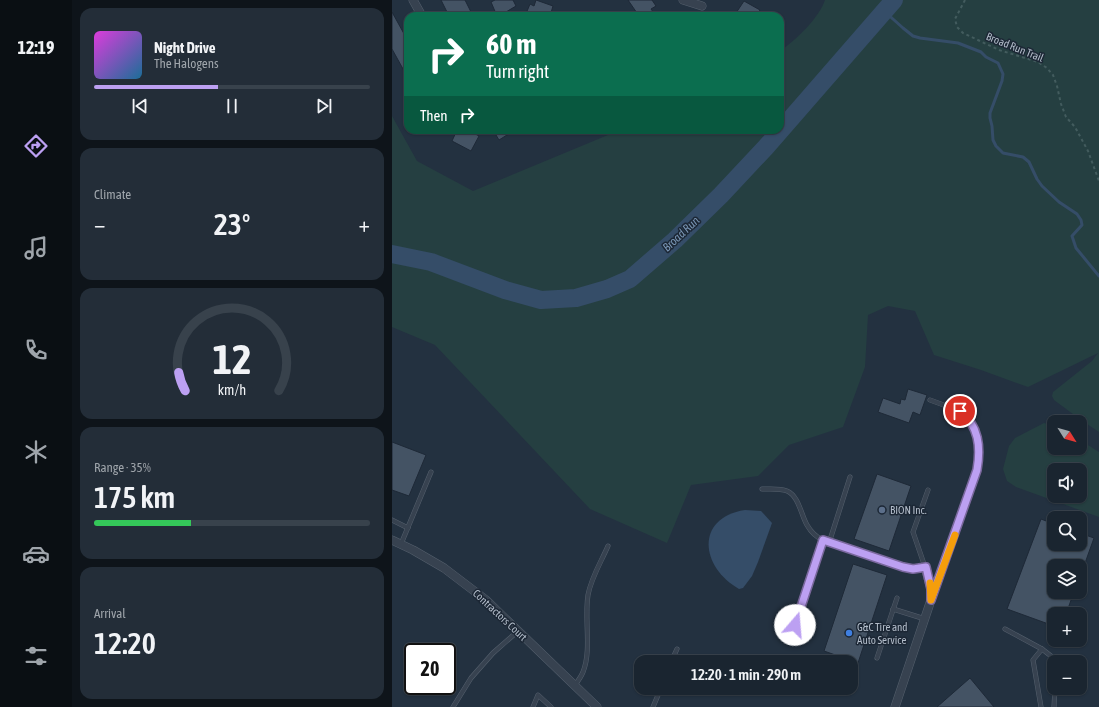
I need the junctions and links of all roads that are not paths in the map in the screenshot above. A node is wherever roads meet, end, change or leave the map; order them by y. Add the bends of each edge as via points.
1 (413, 0) edge
2 (683, 0) edge
3 (702, 6) dead end
4 (420, 12) edge
5 (930, 400) dead end
6 (431, 472) dead end
7 (850, 477) dead end
8 (762, 489) dead end
9 (928, 490) dead end
10 (392, 520) edge
11 (408, 528) junction
12 (392, 540) edge
13 (823, 540) junction
14 (829, 543) junction
15 (401, 544) junction
16 (608, 546) dead end
17 (926, 567) junction
18 (897, 598) dead end
19 (931, 600) junction
20 (893, 609) junction
21 (925, 619) junction
22 (795, 625) dead end
23 (1005, 629) dead end
24 (518, 631) junction
25 (676, 649) dead end
26 (1042, 649) junction
27 (674, 655) edge
28 (1050, 655) edge
29 (877, 658) dead end
30 (575, 686) junction
31 (658, 695) edge
32 (1055, 695) edge
33 (453, 707) edge
34 (533, 707) edge
35 (551, 707) edge
36 (597, 707) edge
37 (653, 707) edge
38 (895, 707) edge
39 (1041, 707) edge
40 (1054, 707) edge

1 - 4 street
2 - 3 street
5 - 19 lane via 964,414 974,428 979,444 977,470
6 - 11 lane
7 - 14 lane
8 - 13 lane via 780,489 792,494 806,524
9 - 17 lane via 913,532
10 - 11 lane
11 - 15 lane
12 - 15 street, Contractors Court
13 - 14 lane
13 - 22 lane
14 - 17 lane via 903,567
15 - 24 street, Contractors Court via 461,580
16 - 30 lane via 588,593 586,661 583,673
17 - 19 street
18 - 20 lane
19 - 21 street
20 - 21 lane
20 - 29 lane
21 - 38 street
23 - 26 lane
24 - 30 street, Contractors Court
24 - 33 lane via 471,678
25 - 27 lane
26 - 28 lane
26 - 39 lane via 1033,660
30 - 36 street, Contractors Court
31 - 37 lane
32 - 40 lane
34 - 35 lane via 538,695

